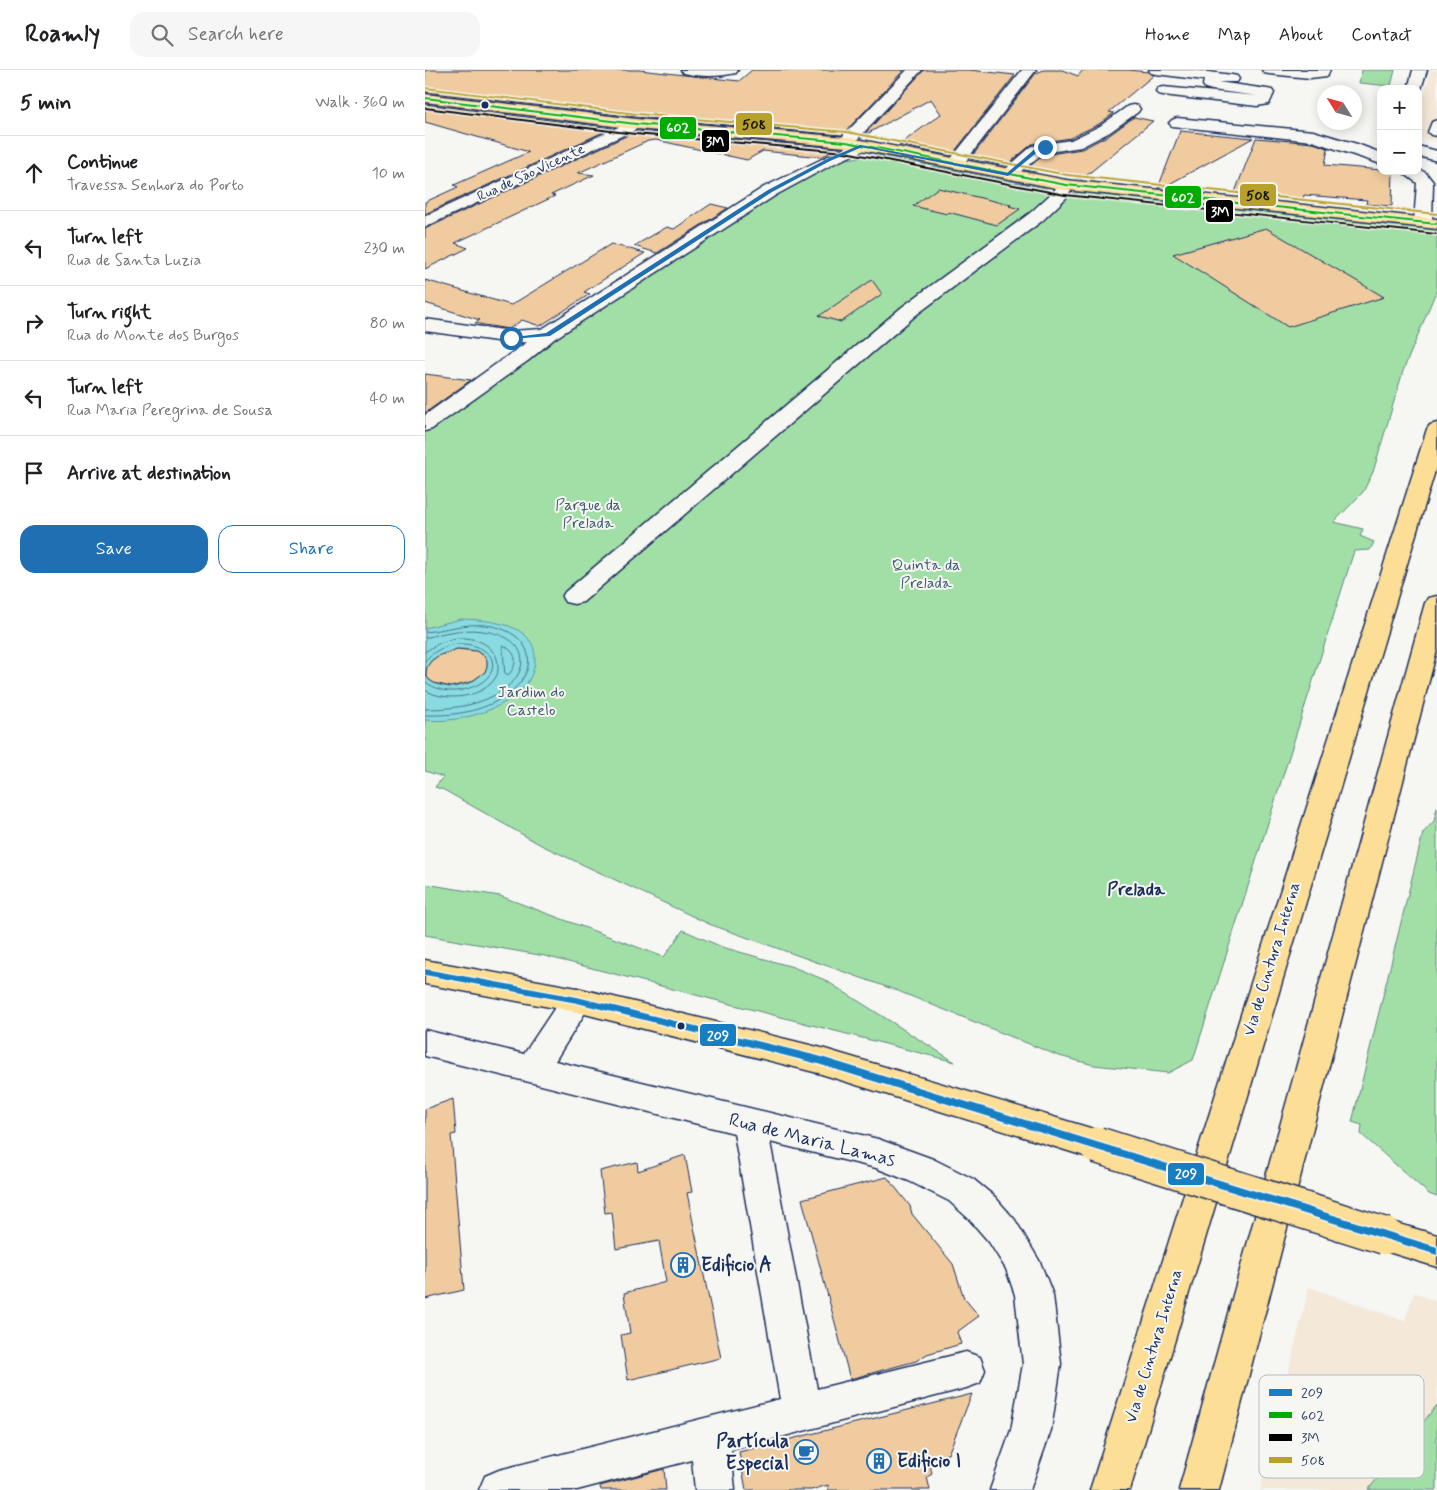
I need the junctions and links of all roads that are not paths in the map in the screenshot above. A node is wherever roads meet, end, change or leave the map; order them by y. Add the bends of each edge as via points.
1 (688, 70) edge
2 (731, 70) edge
3 (915, 70) edge
4 (1029, 70) edge
5 (1156, 70) edge
6 (1269, 70) edge
7 (1323, 70) edge
8 (1420, 70) edge
9 (1213, 76) junction
10 (1276, 84) dead end
11 (1416, 85) edge
12 (1163, 91) dead end
13 (425, 98) edge
14 (1133, 109) dead end
15 (1177, 123) dead end
16 (636, 124) junction
17 (854, 144) junction
18 (1422, 152) edge
19 (1437, 156) edge
20 (1377, 157) edge
21 (955, 163) junction
22 (1008, 174) junction
23 (1418, 175) edge
24 (1066, 185) junction
25 (425, 222) edge
26 (1430, 223) edge
27 (425, 326) edge
28 (547, 335) junction
29 (425, 425) edge
30 (1437, 429) edge
31 (574, 596) dead end
32 (1437, 603) edge
33 (425, 972) edge
34 (577, 1000) junction
35 (425, 1043) edge
36 (532, 1069) junction
37 (749, 1124) junction
38 (1437, 1251) edge
39 (966, 1370) dead end
40 (802, 1412) junction
41 (709, 1436) junction
42 (499, 1490) edge
43 (715, 1490) edge
44 (1009, 1490) edge
45 (1110, 1490) edge
46 (1199, 1490) edge

1 - 2 street
3 - 17 street
4 - 21 street
5 - 9 street
6 - 7 street via 1310,74 1322,73
8 - 11 street
9 - 10 street
9 - 12 street via 1212,86 1267,93 1264,101
13 - 16 main road
14 - 22 street via 1105,130 1075,144 1038,149
15 - 20 street via 1313,136
16 - 17 main road
16 - 25 street, Rua de São Vicente
17 - 21 main road
17 - 28 street via 770,191
18 - 19 street
21 - 22 main road
22 - 24 main road
23 - 26 street via 1425,182
24 - 26 main road
24 - 31 street via 1036,217 909,311
27 - 28 street via 511,338
28 - 29 street
30 - 45 main road, Via de Cintura Interna
32 - 46 main road
33 - 34 main road
34 - 36 street
34 - 38 main road, bridge via 819,1060
35 - 36 street, Rua de Maria Lamas
36 - 37 street, Rua de Maria Lamas
37 - 40 street
37 - 44 street, Rua de Maria Lamas via 878,1154 921,1170 961,1190 1002,1230 1022,1262 1034,1295 1043,1364 1031,1430
39 - 40 street
40 - 41 street
41 - 42 street
41 - 43 street

